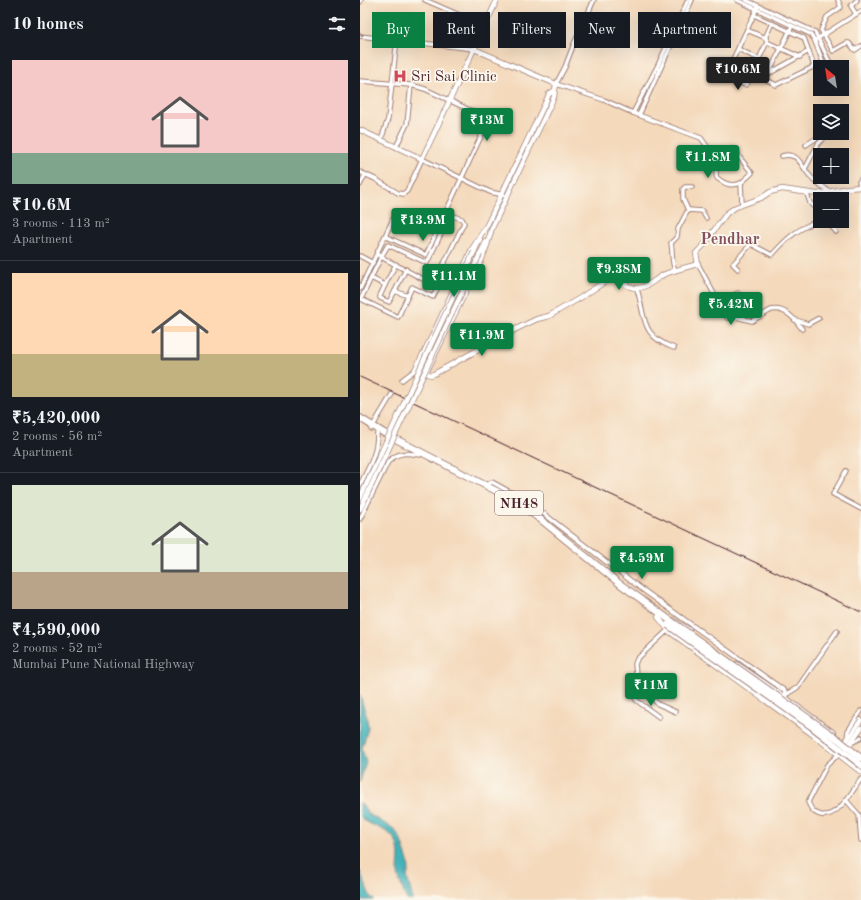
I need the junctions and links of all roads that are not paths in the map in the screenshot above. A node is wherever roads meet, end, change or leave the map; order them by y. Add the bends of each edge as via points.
1 (425, 0) edge
2 (497, 0) edge
3 (594, 0) edge
4 (688, 0) edge
5 (692, 0) edge
6 (737, 0) edge
7 (746, 0) edge
8 (838, 0) edge
9 (857, 0) edge
10 (431, 1) edge
11 (757, 8) junction
12 (861, 11) edge
13 (455, 12) edge
14 (856, 14) junction
15 (490, 15) edge
16 (754, 15) junction
17 (772, 23) junction
18 (792, 26) junction
19 (747, 30) junction
20 (790, 31) junction
21 (824, 35) junction
22 (360, 36) edge
23 (372, 37) edge
24 (819, 38) junction
25 (766, 40) junction
26 (814, 41) junction
27 (425, 43) edge
28 (861, 46) edge
29 (396, 48) edge
30 (474, 49) junction
31 (738, 49) junction
32 (781, 49) junction
33 (809, 51) junction
34 (800, 57) junction
35 (759, 59) junction
36 (828, 59) edge
37 (822, 60) edge
38 (753, 72) junction
39 (769, 74) junction
40 (766, 79) junction
41 (360, 81) edge
42 (735, 81) junction
43 (392, 84) junction
44 (556, 84) junction
45 (411, 85) junction
46 (554, 91) junction
47 (449, 100) junction
48 (633, 113) junction
49 (639, 115) junction
50 (360, 130) edge
51 (381, 140) junction
52 (806, 145) dead end
53 (396, 147) junction
54 (733, 149) dead end
55 (782, 156) dead end
56 (422, 159) junction
57 (805, 169) junction
58 (360, 172) edge
59 (365, 175) junction
60 (462, 178) junction
61 (861, 179) edge
62 (741, 183) junction
63 (360, 185) edge
64 (860, 187) edge
65 (692, 188) dead end
66 (829, 192) joint
67 (501, 193) junction
68 (807, 194) junction
69 (813, 194) edge
70 (507, 196) junction
71 (742, 204) junction
72 (813, 206) edge
73 (688, 210) junction
74 (706, 218) dead end
75 (393, 219) dead end
76 (441, 222) junction
77 (813, 223) edge
78 (446, 224) junction
79 (487, 225) junction
80 (492, 228) junction
81 (833, 228) edge
82 (836, 232) dead end
83 (385, 236) junction
84 (431, 243) junction
85 (436, 245) junction
86 (377, 254) junction
87 (360, 256) edge
88 (381, 257) junction
89 (373, 263) junction
90 (396, 264) junction
91 (698, 264) junction
92 (406, 269) junction
93 (738, 269) dead end
94 (675, 270) junction
95 (371, 278) junction
96 (434, 284) junction
97 (385, 285) junction
98 (360, 289) edge
99 (637, 289) junction
100 (395, 291) junction
101 (738, 293) dead end
102 (408, 296) junction
103 (360, 299) edge
104 (718, 300) junction
105 (748, 310) dead end
106 (743, 318) junction
107 (819, 318) dead end
108 (796, 320) junction
109 (802, 329) dead end
110 (674, 348) dead end
111 (415, 370) junction
112 (426, 373) junction
113 (402, 380) dead end
114 (392, 394) dead end
115 (360, 418) edge
116 (360, 422) edge
117 (372, 427) junction
118 (377, 433) junction
119 (420, 455) junction
120 (846, 471) dead end
121 (360, 485) edge
122 (486, 485) junction
123 (362, 499) edge
124 (360, 509) edge
125 (861, 509) edge
126 (360, 519) edge
127 (660, 616) junction
128 (669, 625) junction
129 (837, 632) dead end
130 (637, 684) junction
131 (784, 696) junction
132 (861, 711) edge
133 (676, 712) dead end
134 (659, 717) dead end
135 (861, 720) edge
136 (861, 728) edge
137 (861, 736) edge
138 (853, 737) junction
139 (848, 743) junction
140 (839, 754) junction
141 (861, 754) edge
142 (861, 758) edge
143 (861, 764) edge
144 (861, 772) edge
145 (861, 779) edge
146 (846, 800) junction
147 (860, 814) edge
148 (861, 840) edge

1 - 10 street
2 - 15 street
3 - 44 street
4 - 48 street
5 - 49 street
6 - 11 street
7 - 11 street
8 - 21 street via 841,7 827,17 821,28
9 - 14 street via 851,6
10 - 13 street
11 - 16 street
11 - 18 street
11 - 24 street via 813,31
12 - 14 street
14 - 21 street
16 - 17 street
16 - 19 street
17 - 20 street
17 - 25 street
18 - 20 street
18 - 26 street via 810,34
19 - 25 street
19 - 31 street
20 - 32 street
20 - 33 street via 804,38
21 - 24 street
21 - 28 street via 833,51 847,43 856,50
22 - 23 street
24 - 26 street
24 - 36 street
25 - 32 street
25 - 35 street
26 - 37 street
27 - 30 street
29 - 43 street
30 - 44 street
30 - 47 street
31 - 35 street
31 - 42 street via 726,74
32 - 34 street
32 - 39 street
33 - 34 street
33 - 40 street via 813,67 778,85
34 - 39 street
35 - 38 street
38 - 40 street
38 - 42 street via 746,85
38 - 42 street via 743,67
39 - 40 street
41 - 43 street
43 - 45 street
43 - 51 street via 388,119
44 - 46 street
44 - 48 street
45 - 47 street
45 - 53 street via 407,124
46 - 67 street via 549,94
46 - 70 street via 554,97
47 - 56 street
47 - 60 street via 489,119
48 - 49 street
49 - 62 street via 701,138 717,160 717,178 732,186
50 - 51 street
51 - 53 street
52 - 57 street via 821,134 824,133 826,136 818,144
53 - 56 street
54 - 62 street via 752,173
55 - 57 street via 792,155
56 - 59 street via 407,191 403,194
56 - 60 street
57 - 66 street
58 - 59 street
59 - 63 street
60 - 67 street via 490,192
60 - 76 street
61 - 64 street
62 - 71 street
64 - 66 street
65 - 73 street via 683,189 683,200
67 - 70 street
67 - 79 street
68 - 69 street
68 - 71 street via 778,190
68 - 72 street
70 - 80 street
71 - 91 street via 727,213 706,243 697,250
73 - 74 street via 702,211
73 - 94 street via 678,229 677,237 671,243
75 - 83 street
76 - 78 street
76 - 84 street
77 - 93 street via 800,228 772,255 751,244 733,264
78 - 85 street
78 - 96 street via 450,215 464,221
79 - 111 street via 476,242
79 - 123 street, bridge
80 - 112 street via 477,272
80 - 123 street, bridge
81 - 82 street
83 - 84 street via 426,255
83 - 86 street
84 - 85 street
85 - 88 street via 427,263 388,245
86 - 88 street
86 - 89 street
87 - 89 street
88 - 90 street
88 - 95 street
89 - 98 street
90 - 92 street
90 - 97 street
91 - 94 street
91 - 104 street
92 - 96 street
92 - 100 street
94 - 99 street
95 - 97 street
95 - 103 street
96 - 102 street via 438,287 433,297 413,287
97 - 100 street via 380,298 390,301
99 - 110 street via 646,326 651,334
99 - 112 street via 609,279 567,306 434,374
100 - 102 street
101 - 104 street
102 - 103 street via 398,317
104 - 106 street via 727,318
105 - 106 street
106 - 108 street via 754,320 775,309
107 - 108 street via 808,324
108 - 109 street
111 - 112 street
111 - 113 street
114 - 117 street
115 - 117 highway, NH48
116 - 117 highway, NH48
117 - 118 highway, NH48
117 - 122 highway, NH48
118 - 119 highway, NH48
118 - 121 street via 375,453
119 - 126 street via 398,454 388,462
119 - 127 highway, NH48 via 497,494 530,515 618,587
120 - 125 street via 833,494
122 - 127 highway, NH48 via 530,511
122 - 131 street via 492,482 530,503 651,596 785,691
123 - 124 street
127 - 128 highway, NH48
127 - 131 street via 679,623
128 - 130 street via 637,659
128 - 140 street
128 - 142 highway, NH48, bridge via 839,740
128 - 143 highway, NH48, bridge
129 - 131 street via 798,687
130 - 133 street via 658,704
130 - 134 street via 633,688 633,696
131 - 139 street
132 - 139 street via 848,731
135 - 138 street
136 - 138 street
137 - 139 street
138 - 139 street
139 - 140 street
139 - 141 street
140 - 144 street
140 - 146 street via 827,765 808,802 815,814 826,816 837,810
145 - 146 street
146 - 147 street
147 - 148 street

